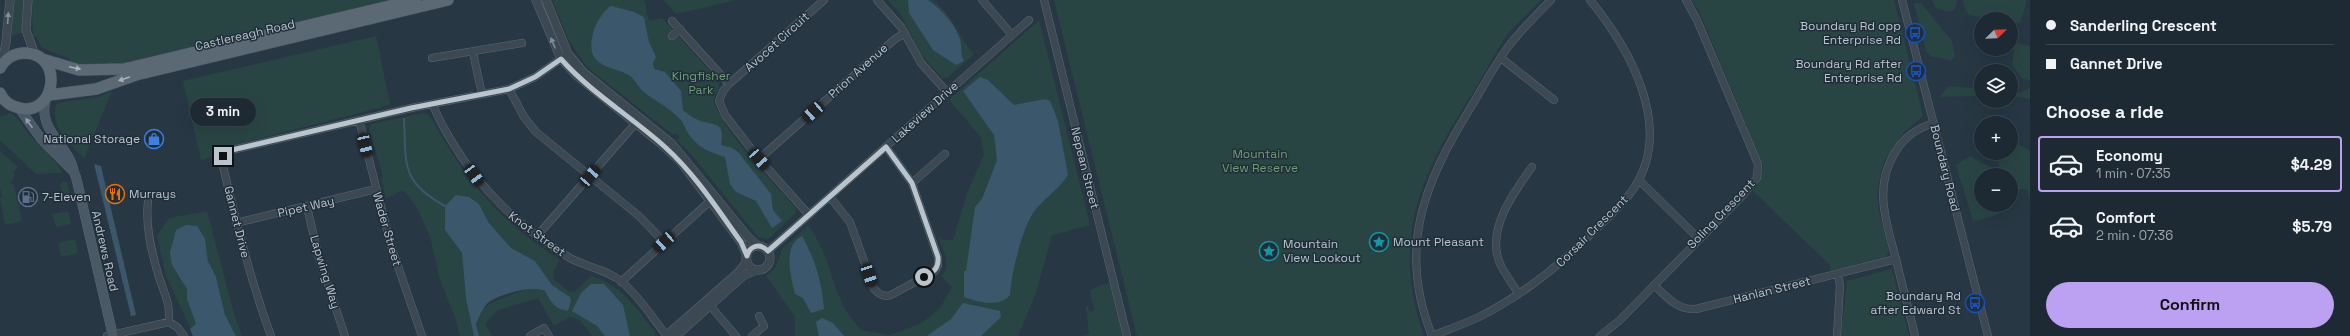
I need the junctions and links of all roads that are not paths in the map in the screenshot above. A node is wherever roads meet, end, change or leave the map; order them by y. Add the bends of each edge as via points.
1 (10, 0) edge
2 (28, 0) edge
3 (415, 0) edge
4 (448, 0) edge
5 (536, 0) edge
6 (546, 0) edge
7 (824, 0) edge
8 (877, 0) edge
9 (982, 0) edge
10 (1044, 0) edge
11 (1551, 0) edge
12 (1590, 0) edge
13 (1686, 0) edge
14 (1902, 0) edge
15 (1029, 20) dead end
16 (672, 21) dead end
17 (680, 29) junction
18 (905, 33) junction
19 (1012, 35) junction
20 (672, 36) dead end
21 (522, 43) dead end
22 (473, 53) junction
23 (565, 56) junction
24 (39, 57) junction
25 (432, 58) dead end
26 (1500, 58) junction
27 (1, 66) edge
28 (729, 84) junction
29 (509, 89) junction
30 (947, 92) junction
31 (0, 94) edge
32 (482, 94) junction
33 (48, 97) junction
34 (1554, 100) dead end
35 (4, 102) edge
36 (432, 104) junction
37 (19, 108) junction
38 (359, 120) junction
39 (1934, 122) junction
40 (635, 124) junction
41 (886, 147) junction
42 (945, 154) dead end
43 (759, 159) junction
44 (1532, 167) dead end
45 (74, 172) junction
46 (590, 176) junction
47 (1638, 180) junction
48 (912, 183) junction
49 (376, 190) junction
50 (830, 197) junction
51 (710, 201) junction
52 (148, 202) dead end
53 (307, 207) junction
54 (809, 215) junction
55 (236, 223) junction
56 (537, 236) junction
57 (1699, 239) junction
58 (664, 242) junction
59 (758, 246) junction
60 (768, 251) junction
61 (747, 258) junction
62 (1896, 259) junction
63 (756, 270) junction
64 (1838, 274) junction
65 (621, 282) junction
66 (1654, 285) junction
67 (1518, 293) junction
68 (708, 303) junction
69 (760, 316) dead end
70 (169, 322) junction
71 (110, 335) edge
72 (184, 336) edge
73 (271, 336) edge
74 (345, 336) edge
75 (422, 336) edge
76 (532, 336) edge
77 (549, 336) edge
78 (666, 336) edge
79 (676, 336) edge
80 (736, 336) edge
81 (752, 336) edge
82 (1127, 336) edge
83 (1432, 336) edge
84 (1600, 336) edge
85 (1837, 336) edge
86 (1915, 336) edge
87 (1988, 336) edge

27 -> 1 street
2 - 24 street via 26,30
24 -> 3 main road, Castlereagh Road via 79,70 124,69
4 -> 33 main road, Castlereagh Road via 136,75 96,88
23 -> 5 street
6 - 23 street
7 - 28 street, Avocet Circuit
8 - 18 street
9 - 19 street
10 - 82 street, Nepean Street
11 - 26 street
12 - 47 street, Corsair Crescent via 1625,54 1647,106 1650,126 1649,148
13 - 57 street, Soling Crescent via 1758,164 1753,184
14 - 39 street, Boundary Road
15 - 19 street, Lakeview Drive
16 - 17 street
17 - 20 street
17 - 28 street
18 - 30 street via 918,60
18 - 43 street, Prion Avenue
19 - 30 street, Lakeview Drive
21 - 22 street
22 - 25 street
22 - 32 street
23 - 29 street, Gannet Drive via 535,77
23 - 40 street via 576,75
23 - 59 street via 672,144
24 - 27 main road, Castlereagh Road via 17,54
24 - 33 main road via 51,72
26 - 34 street
26 - 83 street via 1450,140 1430,184 1423,207 1416,244 1418,288 1422,312
28 - 43 street, Avocet Circuit via 721,96 721,107
29 - 32 street, Gannet Drive
29 - 46 street via 516,105 536,132
30 - 41 street, Lakeview Drive
31 - 35 main road
32 - 36 street, Gannet Drive
33 - 37 main road, Castlereagh Road via 31,108
33 - 45 main road, Andrews Road via 45,113 48,127 71,161
35 - 37 main road
36 - 38 street, Gannet Drive
36 - 56 street, Knot Street via 460,155 482,184 506,211
45 -> 37 main road via 42,140
38 - 49 street, Wader Street
38 - 55 street, Gannet Drive via 227,152 222,162
39 - 62 street via 1920,127 1904,139 1884,176 1884,212
39 - 87 street, Boundary Road
40 - 46 street
40 - 51 street via 681,162
41 - 48 street
41 - 50 street, Lakeview Drive
42 - 48 street
43 - 54 street, Avocet Circuit
44 - 67 street via 1507,206 1496,240 1500,263
45 - 71 main road, Andrews Road
46 - 56 street
46 - 58 street via 639,216
47 - 57 street
47 - 67 street, Corsair Crescent via 1624,201 1567,258
48 - 50 street via 938,257 938,266 935,271 885,296 878,294 874,289 852,227
49 - 53 street, Pipet Way
49 - 75 street, Wader Street via 391,246
50 - 54 street, Lakeview Drive
51 - 58 street
51 - 61 street via 741,242
52 - 70 street via 148,228 158,273 170,305
53 - 55 street, Pipet Way
53 - 74 street, Lapwing Way via 319,258
54 - 60 street, Lakeview Drive
55 - 73 street, Gannet Drive via 254,290
56 - 65 street, Knot Street via 581,264
57 - 66 street, Soling Crescent
58 - 65 street
59 - 60 street
59 - 61 street via 752,248
60 - 63 street via 768,265
61 - 63 street via 750,267
61 - 68 street via 739,272
62 - 64 street, Hanlan Street
62 - 86 street
63 - 68 street via 743,276
64 - 66 street, Hanlan Street via 1696,309 1674,304
64 - 85 street via 1840,285
65 - 78 street, Knot Street
66 - 84 street, Soling Crescent via 1620,320
67 - 83 street, Corsair Crescent via 1478,317
68 - 78 street
68 - 79 street
68 - 80 street
69 - 81 street via 764,326
70 - 71 street
70 - 72 street via 178,327
76 - 77 street via 544,328

